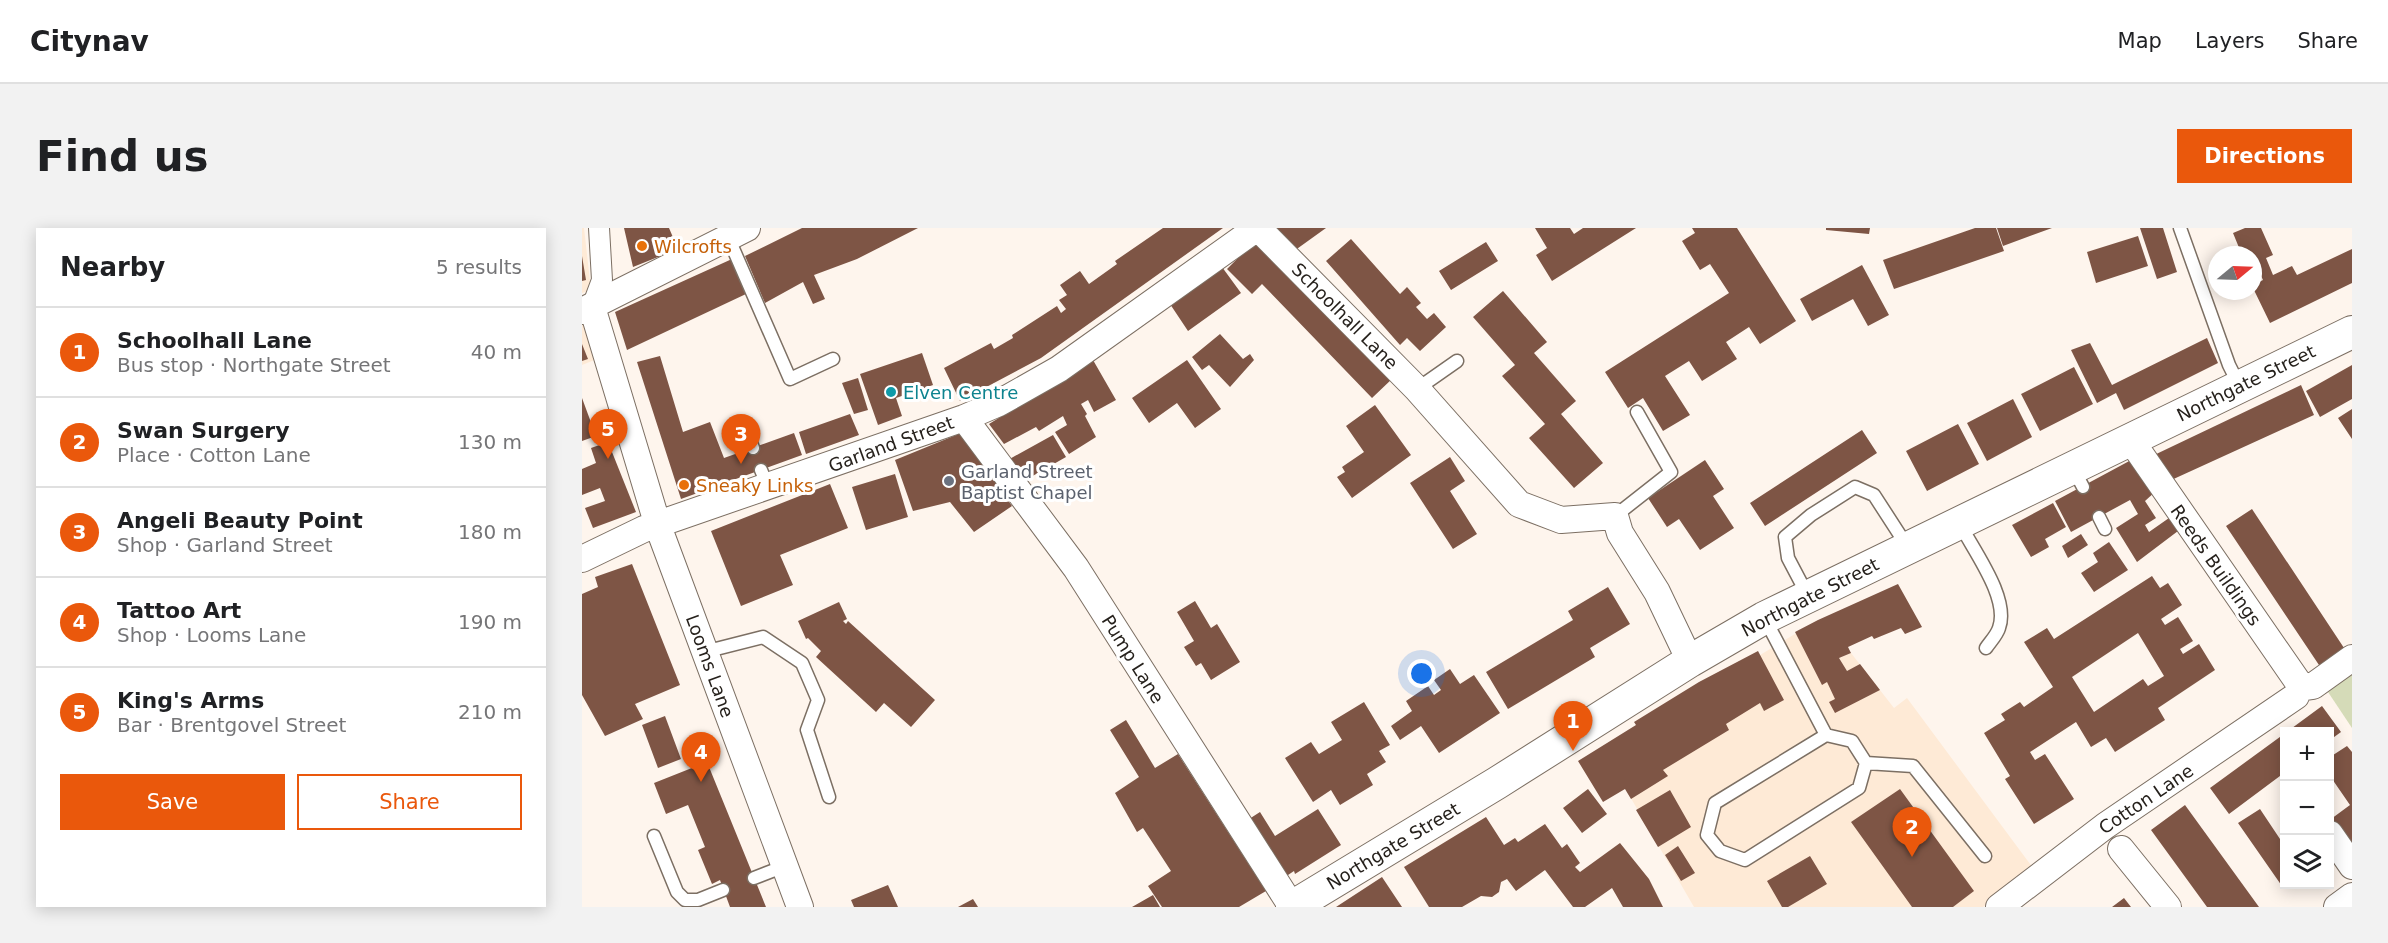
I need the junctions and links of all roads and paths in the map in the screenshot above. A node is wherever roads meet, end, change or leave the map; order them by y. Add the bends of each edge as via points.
1 (599, 228) edge
2 (1257, 228) edge
3 (2180, 228) edge
4 (737, 233) edge
5 (587, 309) edge
6 (2352, 332) edge
7 (833, 359) dead end
8 (1457, 361) dead end
9 (2239, 386) junction
10 (1417, 389) junction
11 (1637, 412) dead end
12 (964, 418) junction
13 (2130, 439) junction
14 (1615, 516) junction
15 (2099, 517) dead end
16 (1959, 523) junction
17 (658, 526) junction
18 (2105, 529) dead end
19 (1908, 548) junction
20 (582, 559) edge
21 (1808, 597) junction
22 (1764, 618) junction
23 (1986, 648) dead end
24 (704, 652) junction
25 (2352, 658) edge
26 (1690, 661) junction
27 (2301, 692) junction
28 (1826, 735) junction
29 (1866, 763) junction
30 (829, 797) dead end
31 (2331, 835) edge
32 (654, 836) dead end
33 (2121, 849) dead end
34 (1985, 856) dead end
35 (785, 866) junction
36 (2352, 866) edge
37 (754, 878) dead end
38 (723, 890) dead end
39 (1296, 906) edge
40 (800, 907) edge
41 (1999, 907) edge
42 (2168, 907) edge

1 - 5 street via 602,280
2 - 10 street, Schoolhall Lane
2 - 12 street, Garland Street via 1059,369
3 - 9 lane
4 - 5 street
4 - 7 lane via 790,379
5 - 17 street, Looms Lane
6 - 9 street, Northgate Street
8 - 10 lane
9 - 13 street, Northgate Street
10 - 14 street, Schoolhall Lane via 1519,504 1561,520
11 - 14 lane via 1671,472
12 - 17 street, Garland Street via 764,479
12 - 39 street, Pump Lane via 1076,568
13 - 16 street, Northgate Street via 2078,477
13 - 27 street, Reeds Buildings via 2298,682
14 - 26 street via 1620,533 1657,592
15 - 18 lane
16 - 19 street, Northgate Street
16 - 23 lane via 1997,593 2001,611 1999,628
17 - 20 street, Garland Street
17 - 24 street, Looms Lane
19 - 21 street, Northgate Street
19 - 21 lane via 1874,495 1855,487 1785,537 1788,558
21 - 22 street, Northgate Street
22 - 26 street, Northgate Street
22 - 28 lane
24 - 30 lane via 763,637 802,663 818,700 807,730
24 - 35 street, Looms Lane
25 - 27 street, Cotton Lane
26 - 39 street, Northgate Street
27 - 41 street, Cotton Lane via 2105,826
28 - 29 lane via 1852,741
28 - 29 lane via 1715,803 1707,835 1720,851 1745,860 1859,788
29 - 34 lane via 1913,766
31 - 36 street
32 - 38 lane via 677,892 685,900 698,900
33 - 42 street
35 - 37 lane
35 - 40 street, Looms Lane

